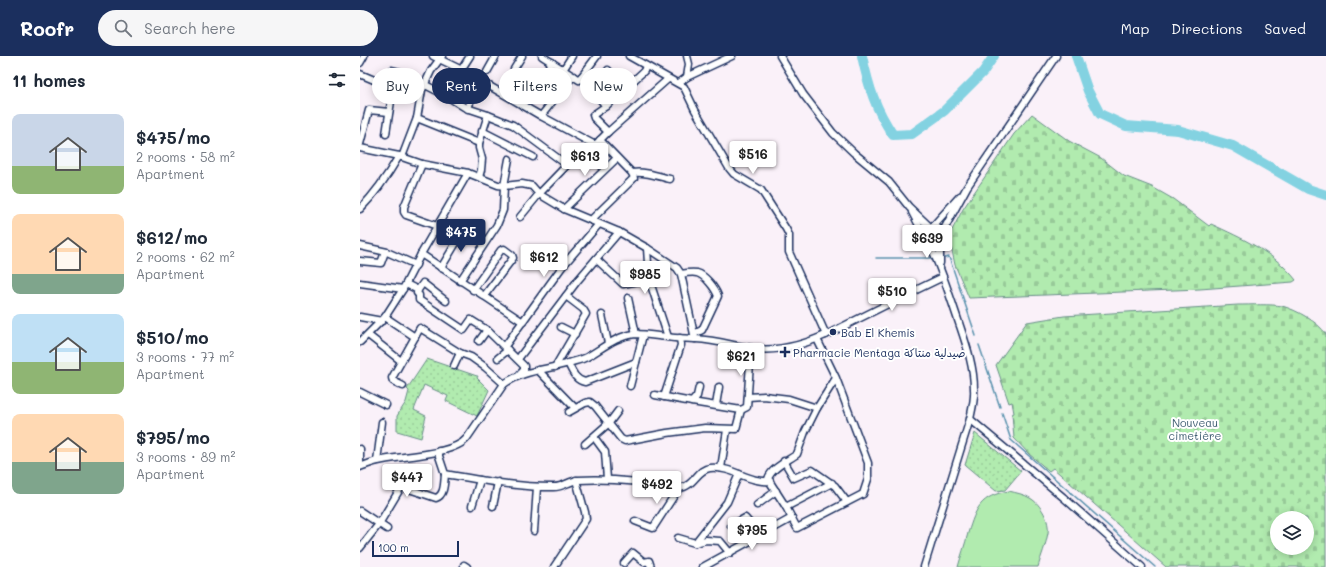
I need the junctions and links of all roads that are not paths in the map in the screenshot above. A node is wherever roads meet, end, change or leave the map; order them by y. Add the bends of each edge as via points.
1 (364, 56) edge
2 (433, 56) edge
3 (470, 56) edge
4 (496, 56) edge
5 (522, 56) edge
6 (542, 56) edge
7 (572, 56) edge
8 (596, 56) edge
9 (629, 56) edge
10 (687, 56) edge
11 (732, 56) edge
12 (780, 56) edge
13 (1056, 56) edge
14 (441, 58) edge
15 (550, 60) edge
16 (360, 63) edge
17 (646, 66) junction
18 (458, 68) edge
19 (463, 68) edge
20 (489, 68) edge
21 (515, 68) edge
22 (560, 68) edge
23 (564, 68) edge
24 (587, 68) edge
25 (360, 74) edge
26 (573, 76) joint
27 (637, 77) edge
28 (687, 77) junction
29 (580, 78) edge
30 (372, 79) edge
31 (668, 79) junction
32 (679, 83) junction
33 (424, 84) joint
34 (491, 86) edge
35 (432, 88) edge
36 (390, 104) edge
37 (419, 104) edge
38 (460, 104) edge
39 (469, 104) edge
40 (522, 105) junction
41 (606, 106) edge
42 (468, 109) junction
43 (389, 112) junction
44 (488, 115) junction
45 (541, 116) junction
46 (417, 118) junction
47 (482, 131) junction
48 (608, 132) junction
49 (386, 134) dead end
50 (597, 142) junction
51 (479, 143) junction
52 (360, 144) edge
53 (360, 148) edge
54 (533, 156) dead end
55 (400, 157) junction
56 (617, 158) junction
57 (509, 159) dead end
58 (422, 164) junction
59 (567, 164) junction
60 (632, 173) junction
61 (468, 174) junction
62 (479, 177) junction
63 (670, 179) dead end
64 (504, 186) junction
65 (967, 187) junction
66 (539, 194) junction
67 (909, 207) junction
68 (360, 209) edge
69 (564, 209) junction
70 (520, 217) dead end
71 (590, 220) junction
72 (599, 224) junction
73 (437, 226) junction
74 (931, 227) junction
75 (465, 228) dead end
76 (619, 232) junction
77 (942, 233) junction
78 (924, 235) junction
79 (940, 243) junction
80 (930, 245) junction
81 (360, 246) edge
82 (647, 248) junction
83 (385, 252) junction
84 (421, 254) junction
85 (596, 259) junction
86 (360, 261) edge
87 (940, 264) junction
88 (416, 265) junction
89 (442, 268) junction
90 (681, 274) junction
91 (943, 277) junction
92 (649, 279) junction
93 (460, 281) junction
94 (360, 283) edge
95 (405, 286) junction
96 (418, 290) junction
97 (473, 290) junction
98 (484, 296) junction
99 (566, 296) junction
100 (628, 298) dead end
101 (446, 301) dead end
102 (602, 315) dead end
103 (360, 317) edge
104 (383, 319) junction
105 (523, 322) junction
106 (561, 327) dead end
107 (487, 330) junction
108 (830, 333) junction
109 (575, 334) junction
110 (636, 334) junction
111 (368, 335) junction
112 (643, 335) junction
113 (695, 336) junction
114 (415, 337) junction
115 (668, 337) junction
116 (680, 338) junction
117 (817, 339) junction
118 (479, 341) dead end
119 (360, 342) edge
120 (608, 343) junction
121 (506, 348) junction
122 (751, 349) junction
123 (460, 353) junction
124 (498, 358) dead end
125 (518, 359) junction
126 (401, 362) junction
127 (636, 362) junction
128 (568, 363) junction
129 (454, 366) dead end
130 (555, 367) junction
131 (538, 370) junction
132 (520, 374) junction
133 (836, 378) junction
134 (504, 384) junction
135 (403, 386) dead end
136 (630, 386) dead end
137 (699, 387) dead end
138 (719, 387) dead end
139 (360, 392) edge
140 (655, 395) dead end
141 (664, 397) junction
142 (748, 397) junction
143 (692, 402) junction
144 (386, 405) dead end
145 (716, 405) junction
146 (575, 408) junction
147 (818, 408) junction
148 (741, 410) junction
149 (618, 411) dead end
150 (569, 412) dead end
151 (970, 419) junction
152 (382, 422) dead end
153 (609, 423) junction
154 (727, 430) junction
155 (594, 436) junction
156 (585, 444) dead end
157 (360, 449) edge
158 (439, 451) junction
159 (377, 461) junction
160 (784, 461) junction
161 (360, 463) edge
162 (360, 467) edge
163 (721, 468) junction
164 (445, 474) junction
165 (739, 474) junction
166 (607, 479) junction
167 (480, 480) junction
168 (576, 480) junction
169 (770, 481) junction
170 (498, 482) junction
171 (832, 483) junction
172 (537, 487) junction
173 (679, 488) junction
174 (776, 491) junction
175 (847, 502) junction
176 (756, 505) dead end
177 (472, 506) dead end
178 (493, 506) dead end
179 (786, 508) junction
180 (360, 511) edge
181 (792, 518) junction
182 (635, 521) dead end
183 (379, 524) junction
184 (731, 526) dead end
185 (387, 529) dead end
186 (534, 531) dead end
187 (761, 536) junction
188 (678, 538) dead end
189 (695, 542) junction
190 (360, 548) edge
191 (730, 554) junction
192 (624, 563) dead end
193 (554, 567) edge
194 (652, 567) edge
195 (704, 567) edge
196 (924, 567) edge
197 (1142, 567) edge

1 - 16 street
2 - 14 street
3 - 19 street
4 - 20 street
5 - 21 street
6 - 15 street
7 - 23 street
8 - 24 street
9 - 17 street
10 - 28 street
11 - 28 street
12 - 67 street via 803,94 833,133 889,182
13 - 65 street
14 - 18 street
14 - 33 street
15 - 22 street
15 - 40 street
17 - 27 street
17 - 31 street
25 - 30 street
26 - 29 street
26 - 45 street
28 - 32 street
31 - 32 street
31 - 48 street
32 - 108 street via 686,89 695,110 729,168 734,174 761,190 786,229 790,252
33 - 35 street
34 - 40 street
36 - 43 street
37 - 46 street
38 - 42 street
39 - 42 street
40 - 45 street
41 - 48 street via 593,116
42 - 44 street
43 - 49 street
43 - 52 street via 369,110
44 - 47 street
44 - 59 street via 519,129
45 - 50 street
46 - 51 street
46 - 55 street
47 - 51 street
47 - 54 street
48 - 50 street
50 - 56 street
50 - 59 street
51 - 62 street via 482,162
53 - 55 street
55 - 58 street
55 - 68 street
56 - 60 street
56 - 69 street
57 - 64 street
58 - 61 street
58 - 73 street via 403,210 406,215
59 - 66 street
60 - 63 street
60 - 71 street via 634,178
61 - 62 street
61 - 73 street
62 - 64 street
64 - 66 street via 532,186
64 - 93 street via 503,210 497,225
65 - 74 street
65 - 77 street
66 - 69 street
66 - 70 street
67 - 74 street
67 - 78 street
69 - 71 street
71 - 72 street
72 - 76 street
72 - 105 street via 562,267
73 - 84 street
74 - 77 street via 938,228
74 - 78 street
75 - 89 street
76 - 82 street
76 - 85 street
77 - 79 street
78 - 80 street via 925,241
79 - 80 street
79 - 87 street
80 - 87 street
81 - 83 street
82 - 90 street via 677,268
82 - 92 street
83 - 86 street via 381,263
83 - 88 street
84 - 88 street
84 - 89 street
85 - 92 street via 623,284
85 - 99 street
87 - 91 street
88 - 95 street
89 - 93 street
90 - 113 street
90 - 113 street via 695,272 701,275 715,289 718,296 702,330
91 - 108 street
91 - 151 street via 967,347 973,375 974,396
92 - 115 street
93 - 97 street
94 - 95 street
95 - 96 street
95 - 104 street
96 - 101 street via 423,283
96 - 107 street via 419,300 464,330 471,320
97 - 98 street
97 - 98 street via 504,249 513,258
98 - 105 street
99 - 109 street via 586,312
99 - 125 street
100 - 110 street
102 - 120 street
103 - 104 street
104 - 111 street
104 - 114 street
105 - 121 street
106 - 109 street
107 - 118 street
107 - 121 street
108 - 117 street
109 - 130 street
110 - 112 street
110 - 120 street
111 - 119 street
111 - 126 street
112 - 115 street
112 - 127 street
113 - 116 street
113 - 122 street
114 - 123 street via 422,328
114 - 126 street
115 - 116 street
116 - 141 street
117 - 122 street via 794,346
117 - 133 street
120 - 128 street via 586,358
121 - 124 street
121 - 125 street
122 - 142 street
123 - 129 street
123 - 134 street via 471,357
125 - 132 street via 524,366
126 - 135 street via 392,379
127 - 128 street via 585,382 575,376
127 - 136 street
128 - 130 street
130 - 131 street
131 - 132 street
131 - 146 street
132 - 134 street
133 - 147 street
133 - 175 street via 863,447 869,470 864,492
134 - 158 street via 464,443
137 - 143 street
138 - 145 street
139 - 144 street
140 - 141 street
141 - 143 street
142 - 147 street via 783,398
142 - 148 street via 747,407
143 - 145 street
145 - 148 street
146 - 150 street
146 - 153 street via 590,402
147 - 160 street via 797,454
148 - 154 street via 736,429
149 - 153 street
151 - 196 street
151 - 197 street
152 - 159 street
153 - 154 street via 621,440 625,441 697,429
153 - 155 street
154 - 163 street
155 - 156 street
155 - 166 street via 605,452
157 - 161 street
158 - 159 street
158 - 164 street
159 - 162 street
160 - 169 street via 770,474
160 - 171 street via 794,478 812,470
163 - 165 street
163 - 173 street via 706,469 689,486
164 - 167 street
164 - 183 street via 442,493 438,498 401,488 398,490
165 - 169 street via 760,482
165 - 189 street via 727,502
166 - 168 street
166 - 173 street
167 - 170 street
167 - 177 street
168 - 172 street via 559,487
168 - 193 street via 586,519
169 - 174 street
170 - 172 street
170 - 178 street
171 - 175 street
171 - 179 street
172 - 186 street
173 - 182 street via 653,528
174 - 176 street
174 - 179 street
175 - 181 street via 797,528
179 - 181 street
180 - 183 street
181 - 187 street
183 - 185 street
183 - 190 street
184 - 187 street via 746,518
187 - 191 street
188 - 189 street
189 - 191 street via 720,541
191 - 195 street
192 - 194 street via 633,553 644,562 649,561

